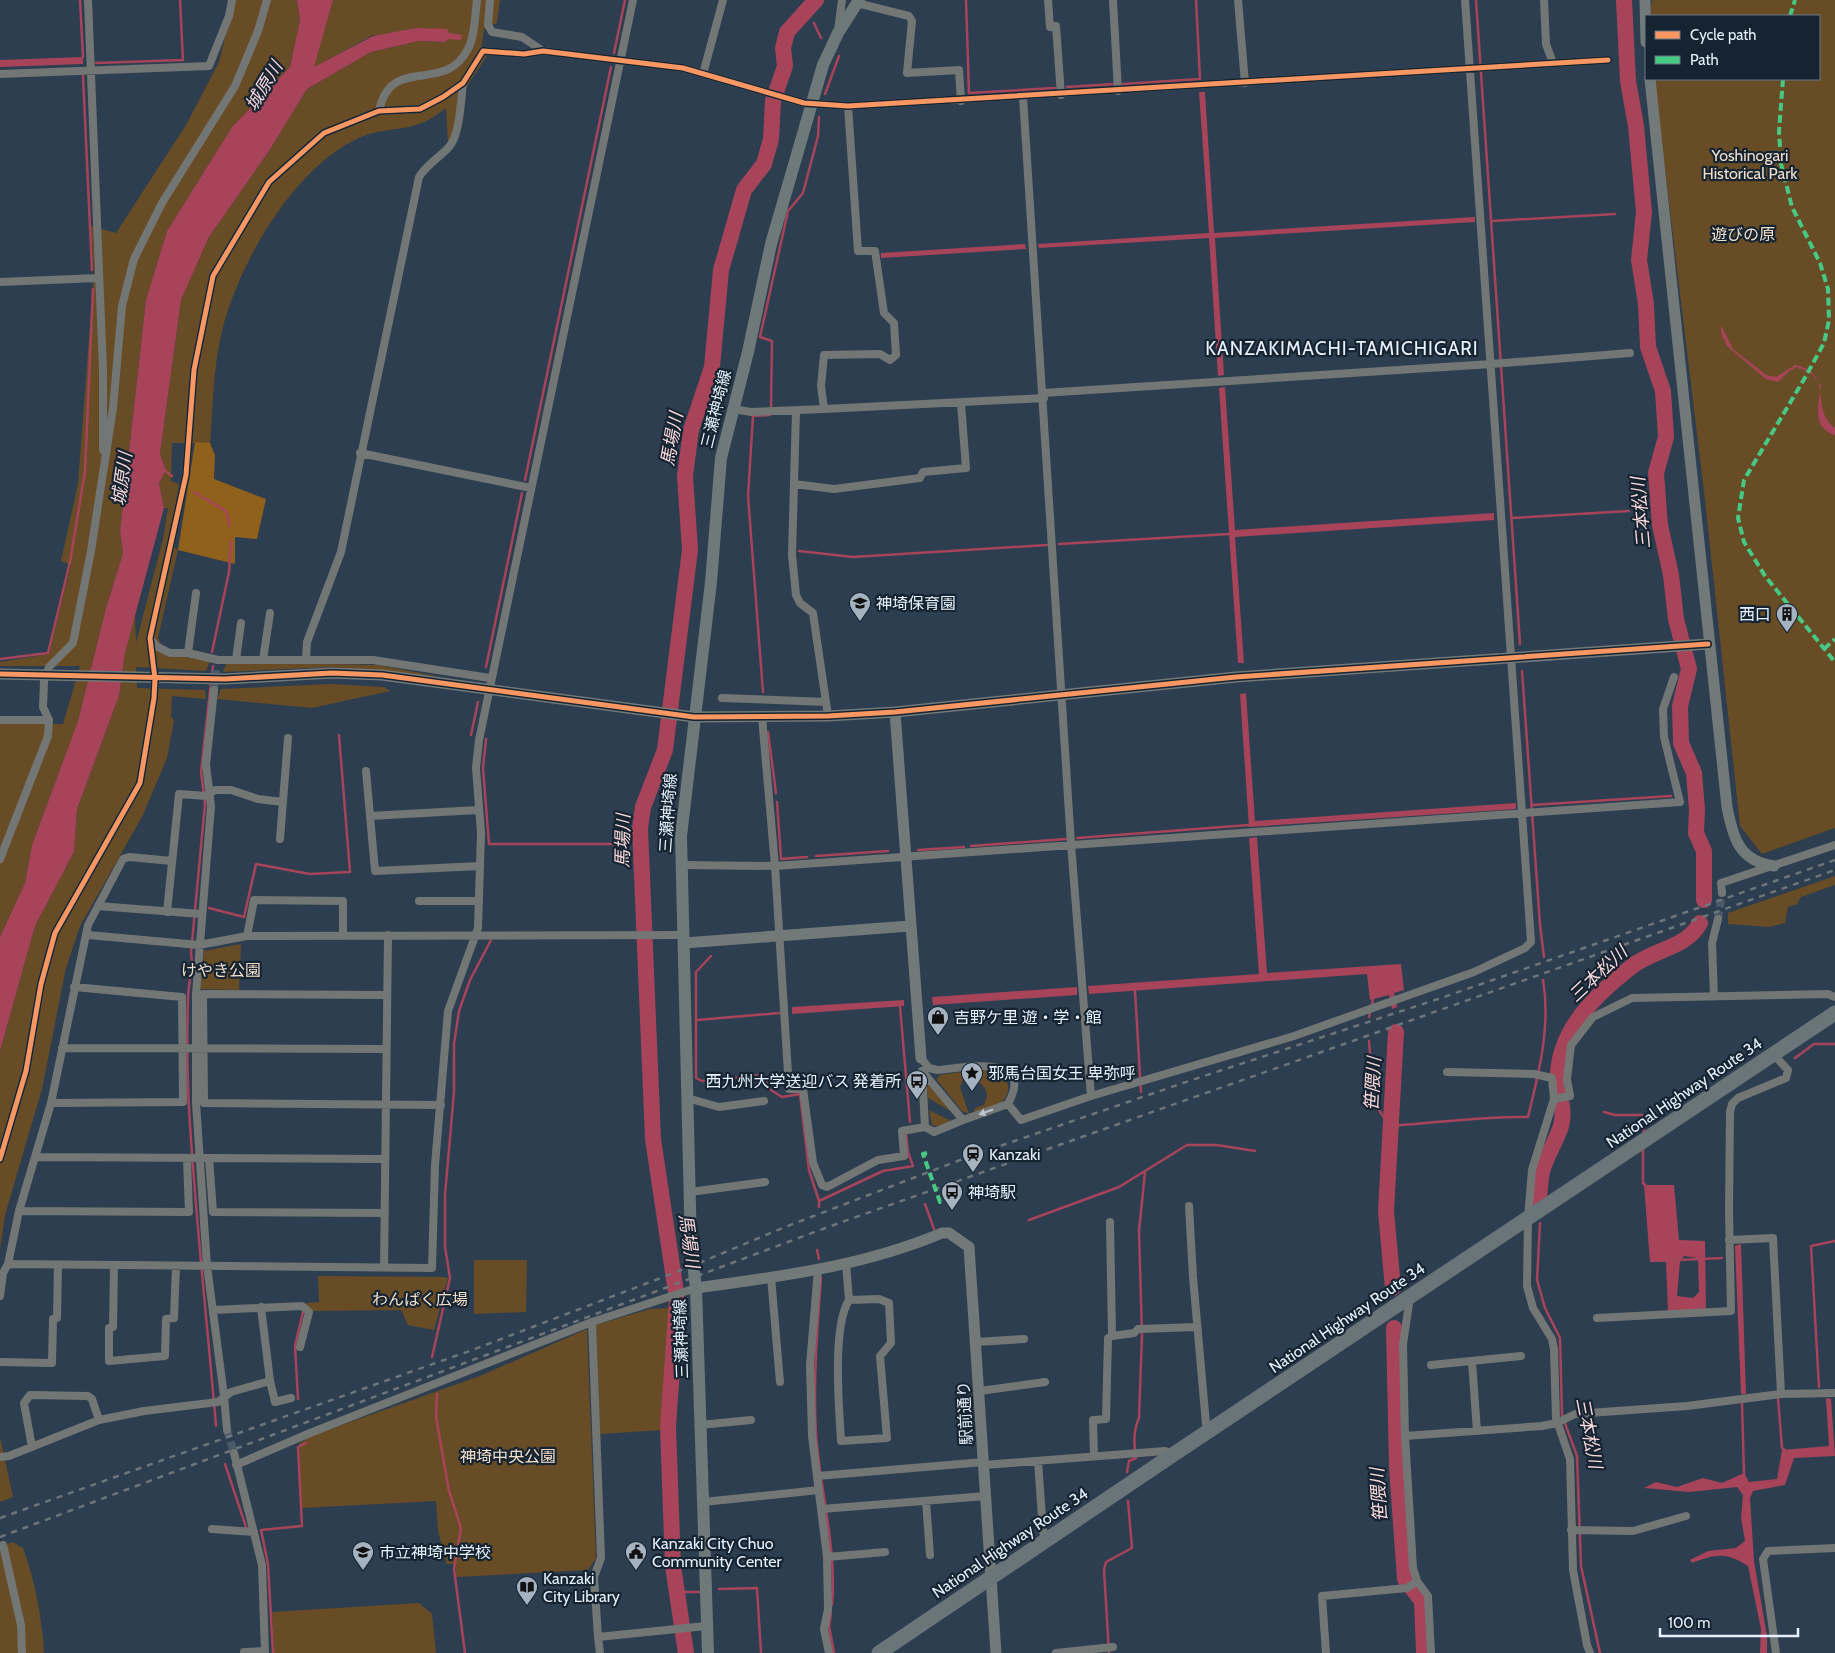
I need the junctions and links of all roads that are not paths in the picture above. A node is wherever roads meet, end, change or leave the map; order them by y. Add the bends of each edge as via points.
1 (88, 0) edge
2 (232, 0) edge
3 (267, 0) edge
4 (478, 0) edge
5 (490, 0) edge
6 (633, 0) edge
7 (723, 0) edge
8 (842, 0) edge
9 (1048, 0) edge
10 (1112, 0) edge
11 (1238, 0) edge
12 (1465, 0) edge
13 (1544, 0) edge
14 (1645, 0) edge
15 (858, 1) edge
16 (1645, 15) edge
17 (838, 33) junction
18 (543, 51) junction
19 (621, 60) junction
20 (1608, 60) dead end
21 (1553, 63) junction
22 (1472, 69) junction
23 (91, 71) junction
24 (0, 74) edge
25 (703, 74) junction
26 (1650, 80) edge
27 (463, 83) junction
28 (1245, 83) junction
29 (1118, 91) junction
30 (1061, 95) junction
31 (1023, 97) junction
32 (961, 101) junction
33 (812, 103) junction
34 (848, 106) junction
35 (379, 111) junction
36 (98, 278) junction
37 (0, 282) edge
38 (1630, 353) dead end
39 (1498, 364) junction
40 (1044, 396) junction
41 (961, 404) junction
42 (733, 409) junction
43 (824, 409) junction
44 (796, 411) junction
45 (360, 453) junction
46 (104, 466) junction
47 (794, 484) junction
48 (531, 488) junction
49 (196, 593) dead end
50 (270, 613) dead end
51 (241, 622) dead end
52 (150, 638) junction
53 (1703, 645) junction
54 (188, 653) junction
55 (1511, 658) junction
56 (306, 659) junction
57 (218, 660) junction
58 (236, 660) junction
59 (263, 660) junction
60 (216, 670) tunnel mouth
61 (0, 674) edge
62 (48, 674) junction
63 (1674, 677) dead end
64 (155, 679) junction
65 (489, 684) junction
66 (214, 690) tunnel mouth
67 (1062, 694) junction
68 (722, 698) dead end
69 (826, 702) junction
70 (895, 712) junction
71 (828, 716) junction
72 (694, 717) junction
73 (762, 717) junction
74 (0, 720) edge
75 (48, 720) junction
76 (288, 738) dead end
77 (366, 771) dead end
78 (205, 796) junction
79 (283, 802) junction
80 (478, 810) junction
81 (1529, 812) junction
82 (370, 816) junction
83 (280, 839) dead end
84 (1071, 844) junction
85 (1835, 845) edge
86 (905, 857) junction
87 (0, 859) edge
88 (172, 861) junction
89 (681, 865) junction
90 (480, 866) junction
91 (775, 866) junction
92 (1774, 866) junction
93 (1722, 893) tunnel mouth
94 (419, 901) dead end
95 (479, 901) junction
96 (98, 906) junction
97 (167, 912) junction
98 (201, 914) junction
99 (1718, 918) tunnel mouth
100 (910, 926) junction
101 (343, 935) junction
102 (388, 935) junction
103 (88, 936) junction
104 (247, 936) junction
105 (476, 936) junction
106 (779, 936) junction
107 (684, 939) junction
108 (199, 945) junction
109 (74, 987) junction
110 (387, 995) junction
111 (1714, 997) junction
112 (1835, 997) edge
113 (1835, 1013) edge
114 (62, 1048) junction
115 (183, 1048) junction
116 (197, 1049) junction
117 (386, 1050) junction
118 (1774, 1055) junction
119 (921, 1058) junction
120 (922, 1071) junction
121 (1446, 1072) dead end
122 (1091, 1096) junction
123 (687, 1098) junction
124 (1554, 1099) junction
125 (764, 1101) dead end
126 (51, 1103) junction
127 (386, 1104) junction
128 (1008, 1104) junction
129 (441, 1105) junction
130 (963, 1120) junction
131 (925, 1127) junction
132 (35, 1157) junction
133 (187, 1158) junction
134 (202, 1158) junction
135 (385, 1158) junction
136 (0, 1159) edge
137 (765, 1182) dead end
138 (690, 1192) junction
139 (1190, 1206) dead end
140 (19, 1211) junction
141 (385, 1213) junction
142 (1528, 1218) junction
143 (1110, 1222) dead end
144 (1729, 1240) junction
145 (8, 1264) junction
146 (846, 1264) junction
147 (58, 1266) junction
148 (114, 1266) junction
149 (176, 1266) junction
150 (202, 1267) junction
151 (384, 1268) junction
152 (818, 1269) junction
153 (771, 1277) junction
154 (690, 1290) junction
155 (0, 1296) edge
156 (1410, 1297) junction
157 (849, 1300) junction
158 (261, 1307) junction
159 (213, 1310) junction
160 (1597, 1318) dead end
161 (592, 1322) junction
162 (1197, 1327) junction
163 (1112, 1336) junction
164 (1024, 1338) dead end
165 (977, 1342) junction
166 (300, 1347) dead end
167 (1521, 1356) dead end
168 (0, 1362) edge
169 (1472, 1362) junction
170 (1431, 1365) dead end
171 (270, 1382) junction
172 (780, 1382) dead end
173 (1045, 1382) dead end
174 (980, 1391) junction
175 (1835, 1392) edge
176 (1781, 1394) junction
177 (224, 1396) junction
178 (291, 1398) dead end
179 (99, 1420) junction
180 (751, 1420) dead end
181 (1557, 1423) junction
182 (700, 1425) junction
183 (227, 1430) tunnel mouth
184 (1208, 1431) junction
185 (1477, 1431) junction
186 (1405, 1436) junction
187 (32, 1447) junction
188 (234, 1453) tunnel mouth
189 (1174, 1454) junction
190 (1094, 1456) junction
191 (0, 1457) edge
192 (1038, 1461) junction
193 (984, 1464) junction
194 (236, 1465) junction
195 (822, 1476) junction
196 (819, 1490) junction
197 (986, 1496) junction
198 (926, 1501) junction
199 (703, 1502) junction
200 (826, 1509) junction
201 (1686, 1516) dead end
202 (212, 1529) dead end
203 (1571, 1530) junction
204 (254, 1532) junction
205 (1046, 1539) junction
206 (3, 1545) dead end
207 (1835, 1548) edge
208 (885, 1552) dead end
209 (930, 1555) dead end
210 (831, 1557) junction
211 (990, 1577) junction
212 (1417, 1581) junction
213 (706, 1626) junction
214 (598, 1637) junction
215 (1112, 1647) dead end
216 (244, 1652) edge
217 (265, 1652) edge
218 (22, 1653) edge
219 (600, 1653) edge
220 (708, 1653) edge
221 (829, 1653) edge
222 (879, 1653) edge
223 (996, 1653) edge
224 (1056, 1653) edge
225 (1326, 1653) edge
226 (1431, 1653) edge
227 (1590, 1653) edge
228 (1776, 1653) edge

1 - 23 street
2 - 23 street via 209,66
3 - 46 street via 235,86 162,203 134,259 122,306
4 - 35 street via 469,48 459,63 442,73 401,78 383,94
5 - 18 street via 488,25 492,32 522,38
6 - 19 street
7 - 25 street
8 - 17 street
9 - 30 street via 1050,27 1056,26
10 - 29 street
11 - 28 street
12 - 22 street
13 - 21 street via 1546,44
14 - 16 street
15 - 17 main road, 三瀬神埼線
15 - 32 street via 909,16 912,21 906,73 959,70
17 - 33 main road, 三瀬神埼線 via 823,64
18 - 19 street
18 - 27 street via 524,54 483,50
19 - 25 street via 683,68
19 - 48 street
20 - 21 street
21 - 22 street
22 - 28 street
22 - 39 street
23 - 24 street
23 - 36 street
25 - 33 street
26 - 53 street
27 - 35 street via 420,109
27 - 45 street via 456,136 419,177
28 - 29 street
29 - 30 street
30 - 31 street
31 - 32 street
31 - 40 street
32 - 34 street
33 - 34 street
33 - 42 main road, 三瀬神埼線 via 771,244
34 - 43 street via 858,251 875,251 884,313 894,323 896,355 890,360 880,354 824,355 821,386
35 - 52 street via 324,133 269,182 213,276 194,370 186,475
36 - 37 street
36 - 46 street
38 - 39 street
39 - 40 street
39 - 55 street
40 - 41 street
40 - 67 street
41 - 43 street
41 - 47 street via 966,468 923,472 920,478 834,489
42 - 44 street
42 - 72 main road, 三瀬神埼線 via 721,458 711,582
43 - 44 street
44 - 47 street
45 - 48 street
45 - 56 street via 340,552 307,642
46 - 62 street via 92,551 73,644 49,667
47 - 69 street via 792,555 796,595 813,613
48 - 65 street
49 - 54 street
50 - 59 street
51 - 58 street
52 - 54 street via 156,646 170,653
52 - 64 street
53 - 55 street via 1670,644
53 - 92 street via 1733,837 1758,864
54 - 57 street
55 - 67 street via 1236,677
55 - 81 street
56 - 59 street
56 - 65 street via 373,660
57 - 58 street
57 - 60 street
58 - 59 street
61 - 62 street
62 - 64 street
62 - 75 street via 43,707
63 - 81 street via 1663,709 1664,737 1680,802
64 - 65 street via 332,673
64 - 136 street via 140,783 55,933 26,1071
65 - 72 street
65 - 80 street via 476,768
66 - 78 street
67 - 70 street
67 - 84 street
68 - 69 street
69 - 71 street
70 - 71 street
70 - 86 street
71 - 73 street
72 - 73 street
72 - 89 main road, 三瀬神埼線 via 685,790
73 - 91 street
74 - 75 street
75 - 87 street via 48,736
76 - 79 street
77 - 82 street
78 - 79 street via 215,790 231,790 258,799
78 - 88 street via 179,794
78 - 98 street via 211,806
79 - 83 street
80 - 82 street
80 - 90 street
81 - 84 street
81 - 122 street via 1531,942 1524,948 1474,972 1294,1036
82 - 90 street via 375,871
84 - 86 street
84 - 122 street
85 - 92 street
86 - 91 street
86 - 100 street
88 - 96 street via 123,859
88 - 97 street
89 - 91 street
89 - 107 main road, 三瀬神埼線
90 - 95 street
91 - 106 street
92 - 93 street via 1721,883
94 - 95 street
95 - 105 street
96 - 97 street
96 - 103 street via 88,925
97 - 98 street
98 - 108 street
99 - 111 street via 1712,943
100 - 106 street
100 - 119 street
101 - 102 street
101 - 104 street
101 - 104 street via 343,902 254,900
102 - 105 street
102 - 110 street
103 - 108 street
103 - 109 street
104 - 108 street
105 - 107 street via 654,935
105 - 129 street via 448,1011
106 - 107 street
106 - 131 street via 789,1089 803,1089 813,1162 822,1185 827,1188 878,1160 904,1156 902,1131
107 - 123 main road, 三瀬神埼線
108 - 116 street
109 - 114 street
109 - 115 street via 182,997
110 - 116 street via 203,994
110 - 117 street
111 - 112 street via 1828,994
111 - 124 street via 1632,998 1593,1017 1571,1045 1567,1079 1570,1096
113 - 118 highway, National Highway Route 34
114 - 115 street
114 - 126 street
115 - 116 street
115 - 126 street via 183,1102
116 - 117 street
116 - 127 street via 204,1104
116 - 134 street via 196,1103
117 - 127 street
118 - 142 highway, National Highway Route 34
118 - 144 street via 1788,1070 1786,1078 1738,1098 1730,1112
119 - 120 street
119 - 128 street via 929,1068 937,1070 994,1066 1008,1070 1013,1078 1014,1093
120 - 130 street
120 - 131 street
121 - 124 street via 1543,1075 1552,1078
122 - 128 street via 1020,1120
123 - 125 street via 718,1107
123 - 138 main road, 三瀬神埼線
124 - 142 street via 1532,1170
126 - 132 street
127 - 129 street
127 - 135 street
128 -> 130 street
129 - 151 street via 432,1203 432,1268
130 - 131 street via 934,1132
132 - 133 street
132 - 140 street
133 - 134 street
133 - 140 street via 189,1212
134 - 135 street
134 - 141 street via 213,1212
134 - 150 street
135 - 141 street
137 - 138 street
138 - 154 main road, 三瀬神埼線
139 - 162 street
140 - 145 street
141 - 151 street
142 - 156 highway, National Highway Route 34
142 - 181 street via 1527,1286 1533,1308 1553,1344
143 - 163 street
144 - 160 street via 1731,1311
144 - 176 street via 1773,1238
145 - 147 street
145 - 155 street via 3,1273
146 - 152 street
146 - 157 street
146 - 165 street, 駅前通り via 902,1250 949,1233 969,1247
147 - 148 street
147 - 168 street via 52,1363
148 - 149 street
148 - 149 street via 113,1328 109,1328 108,1361 165,1356 166,1319 174,1318
149 - 150 street
150 - 151 street
150 - 159 street
152 - 153 street
152 - 195 street via 810,1364 812,1436
153 - 154 street
153 - 172 street
154 - 161 street
154 - 182 main road, 三瀬神埼線
156 - 184 highway, National Highway Route 34
156 - 186 street via 1403,1344
157 - 157 street via 879,1298 889,1303 891,1343 880,1356 887,1438 841,1441 838,1393 841,1327
158 - 159 street
158 - 166 street via 302,1306 309,1312
158 - 171 street
159 - 177 street
161 - 194 street
161 - 214 street via 601,1558 594,1577
162 - 163 street via 1141,1329 1134,1334
162 - 184 street
163 - 190 street via 1108,1338 1106,1418 1093,1420
164 - 165 street
165 - 174 street, 駅前通り
167 - 169 street
169 - 170 street
169 - 185 street
171 - 177 street
171 - 178 street via 276,1402
173 - 174 street
174 - 193 street, 駅前通り
175 - 176 street
176 - 181 street via 1687,1406 1575,1414
177 - 179 street via 214,1402
177 - 183 street
179 - 187 street
179 - 187 street via 88,1396 30,1394 24,1403
180 - 182 street
181 - 185 street
181 - 203 street via 1570,1459
182 - 199 main road, 三瀬神埼線
184 - 189 highway, National Highway Route 34
185 - 186 street
186 - 212 street via 1413,1568
187 - 191 street
188 - 194 street
189 - 190 street via 1165,1451
189 - 205 highway, National Highway Route 34
190 - 192 street
192 - 193 street
192 - 205 street
193 - 195 street
193 - 197 street, 駅前通り
194 - 204 street
195 - 196 street
196 - 199 street
196 - 200 street
197 - 198 street
197 - 211 street, 駅前通り
198 - 200 street
198 - 209 street
199 - 213 main road, 三瀬神埼線
200 - 210 street
201 - 203 street via 1634,1531
202 - 204 street
203 - 227 street via 1573,1570
204 - 217 street via 262,1565
205 - 211 highway, National Highway Route 34
206 - 218 street via 21,1625
207 - 228 street via 1768,1551 1763,1559
208 - 210 street
210 - 221 street via 824,1629
211 - 222 highway, National Highway Route 34
211 - 223 street, 駅前通り
212 - 225 street via 1406,1588 1322,1596
212 - 226 street via 1428,1596
213 - 214 street
213 - 220 main road, 三瀬神埼線
214 - 219 street
215 - 224 street
216 - 217 street

